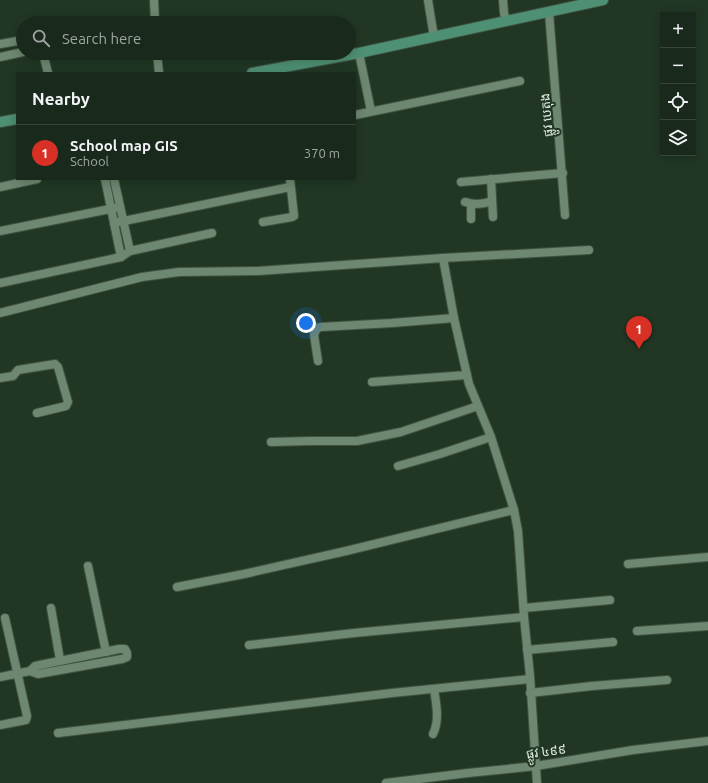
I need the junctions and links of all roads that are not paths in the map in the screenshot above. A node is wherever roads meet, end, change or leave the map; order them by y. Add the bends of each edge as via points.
1 (154, 0) edge
2 (428, 0) edge
3 (503, 0) edge
4 (603, 0) edge
5 (549, 12) junction
6 (155, 16) edge
7 (506, 21) junction
8 (434, 37) junction
9 (16, 41) edge
10 (0, 44) edge
11 (359, 53) junction
12 (16, 54) edge
13 (356, 54) edge
14 (0, 57) edge
15 (45, 60) edge
16 (158, 60) edge
17 (322, 60) edge
18 (48, 72) edge
19 (159, 72) edge
20 (257, 72) edge
21 (520, 81) dead end
22 (371, 111) junction
23 (356, 114) edge
24 (16, 119) edge
25 (0, 122) edge
26 (563, 173) junction
27 (491, 179) junction
28 (32, 180) edge
29 (105, 180) edge
30 (114, 180) edge
31 (461, 182) dead end
32 (290, 183) edge
33 (0, 187) edge
34 (492, 201) junction
35 (120, 207) junction
36 (110, 209) junction
37 (565, 215) dead end
38 (493, 216) dead end
39 (471, 219) dead end
40 (123, 220) junction
41 (263, 222) dead end
42 (114, 223) junction
43 (0, 231) edge
44 (212, 233) dead end
45 (589, 250) dead end
46 (130, 251) junction
47 (121, 257) junction
48 (443, 258) junction
49 (0, 282) edge
50 (0, 313) edge
51 (454, 318) junction
52 (318, 361) dead end
53 (468, 375) junction
54 (0, 378) edge
55 (372, 382) dead end
56 (478, 406) junction
57 (37, 413) dead end
58 (491, 437) junction
59 (271, 442) dead end
60 (398, 466) dead end
61 (514, 510) junction
62 (708, 557) edge
63 (628, 564) dead end
64 (88, 566) dead end
65 (177, 587) dead end
66 (610, 600) dead end
67 (51, 608) dead end
68 (524, 612) junction
69 (5, 618) dead end
70 (708, 626) edge
71 (637, 631) dead end
72 (614, 642) dead end
73 (249, 645) dead end
74 (527, 650) junction
75 (106, 652) junction
76 (60, 660) junction
77 (30, 671) junction
78 (17, 673) junction
79 (0, 677) edge
80 (530, 679) junction
81 (667, 680) dead end
82 (434, 689) junction
83 (530, 692) junction
84 (0, 725) edge
85 (58, 733) dead end
86 (433, 734) dead end
87 (708, 741) edge
88 (536, 766) junction
89 (386, 783) edge
90 (537, 783) edge

1 - 6 street
2 - 8 street
3 - 7 street
4 - 5 main road
5 - 7 main road
5 - 26 street, ផ្លូវ បេតុង
7 - 8 main road
8 - 11 main road
9 - 10 street
11 - 13 main road
11 - 22 street
12 - 14 street
15 - 18 street
16 - 19 street
17 - 20 main road
21 - 22 street
22 - 23 street
24 - 25 main road
26 - 27 street
26 - 37 street, ផ្លូវ បេតុង
27 - 31 street
27 - 34 street
28 - 33 street
29 - 36 street
30 - 35 street
32 - 40 street
32 - 41 street via 294,216
34 - 38 street
34 - 39 street via 468,203
35 - 36 street
35 - 40 street
36 - 42 street
36 - 43 street
40 - 42 street
40 - 46 street
42 - 47 street
44 - 46 street
45 - 48 street
46 - 47 street
47 - 49 street
48 - 50 street via 258,271 179,272 142,277
48 - 51 street
51 - 52 street via 317,328 314,335
51 - 53 street
53 - 55 street
53 - 56 street
54 - 57 street via 13,376 18,370 55,364 68,402 66,406
56 - 58 street
56 - 59 street via 402,432 357,441
58 - 60 street
58 - 61 street
61 - 65 street
61 - 68 street
62 - 63 street
64 - 75 street
66 - 68 street
67 - 76 street
68 - 73 street
68 - 74 street
69 - 78 street
70 - 71 street
72 - 74 street
74 - 80 street
75 - 76 street
75 - 77 street via 124,649 127,656 38,674
76 - 77 street via 35,666
77 - 78 street
78 - 79 street
78 - 84 street via 26,720
80 - 82 street
80 - 83 street
81 - 83 street
82 - 85 street
82 - 86 street via 437,721
83 - 88 street
87 - 88 street, ផ្លូវ ៤៩៩
88 - 89 street, ផ្លូវ ៤៩៩
88 - 90 street

